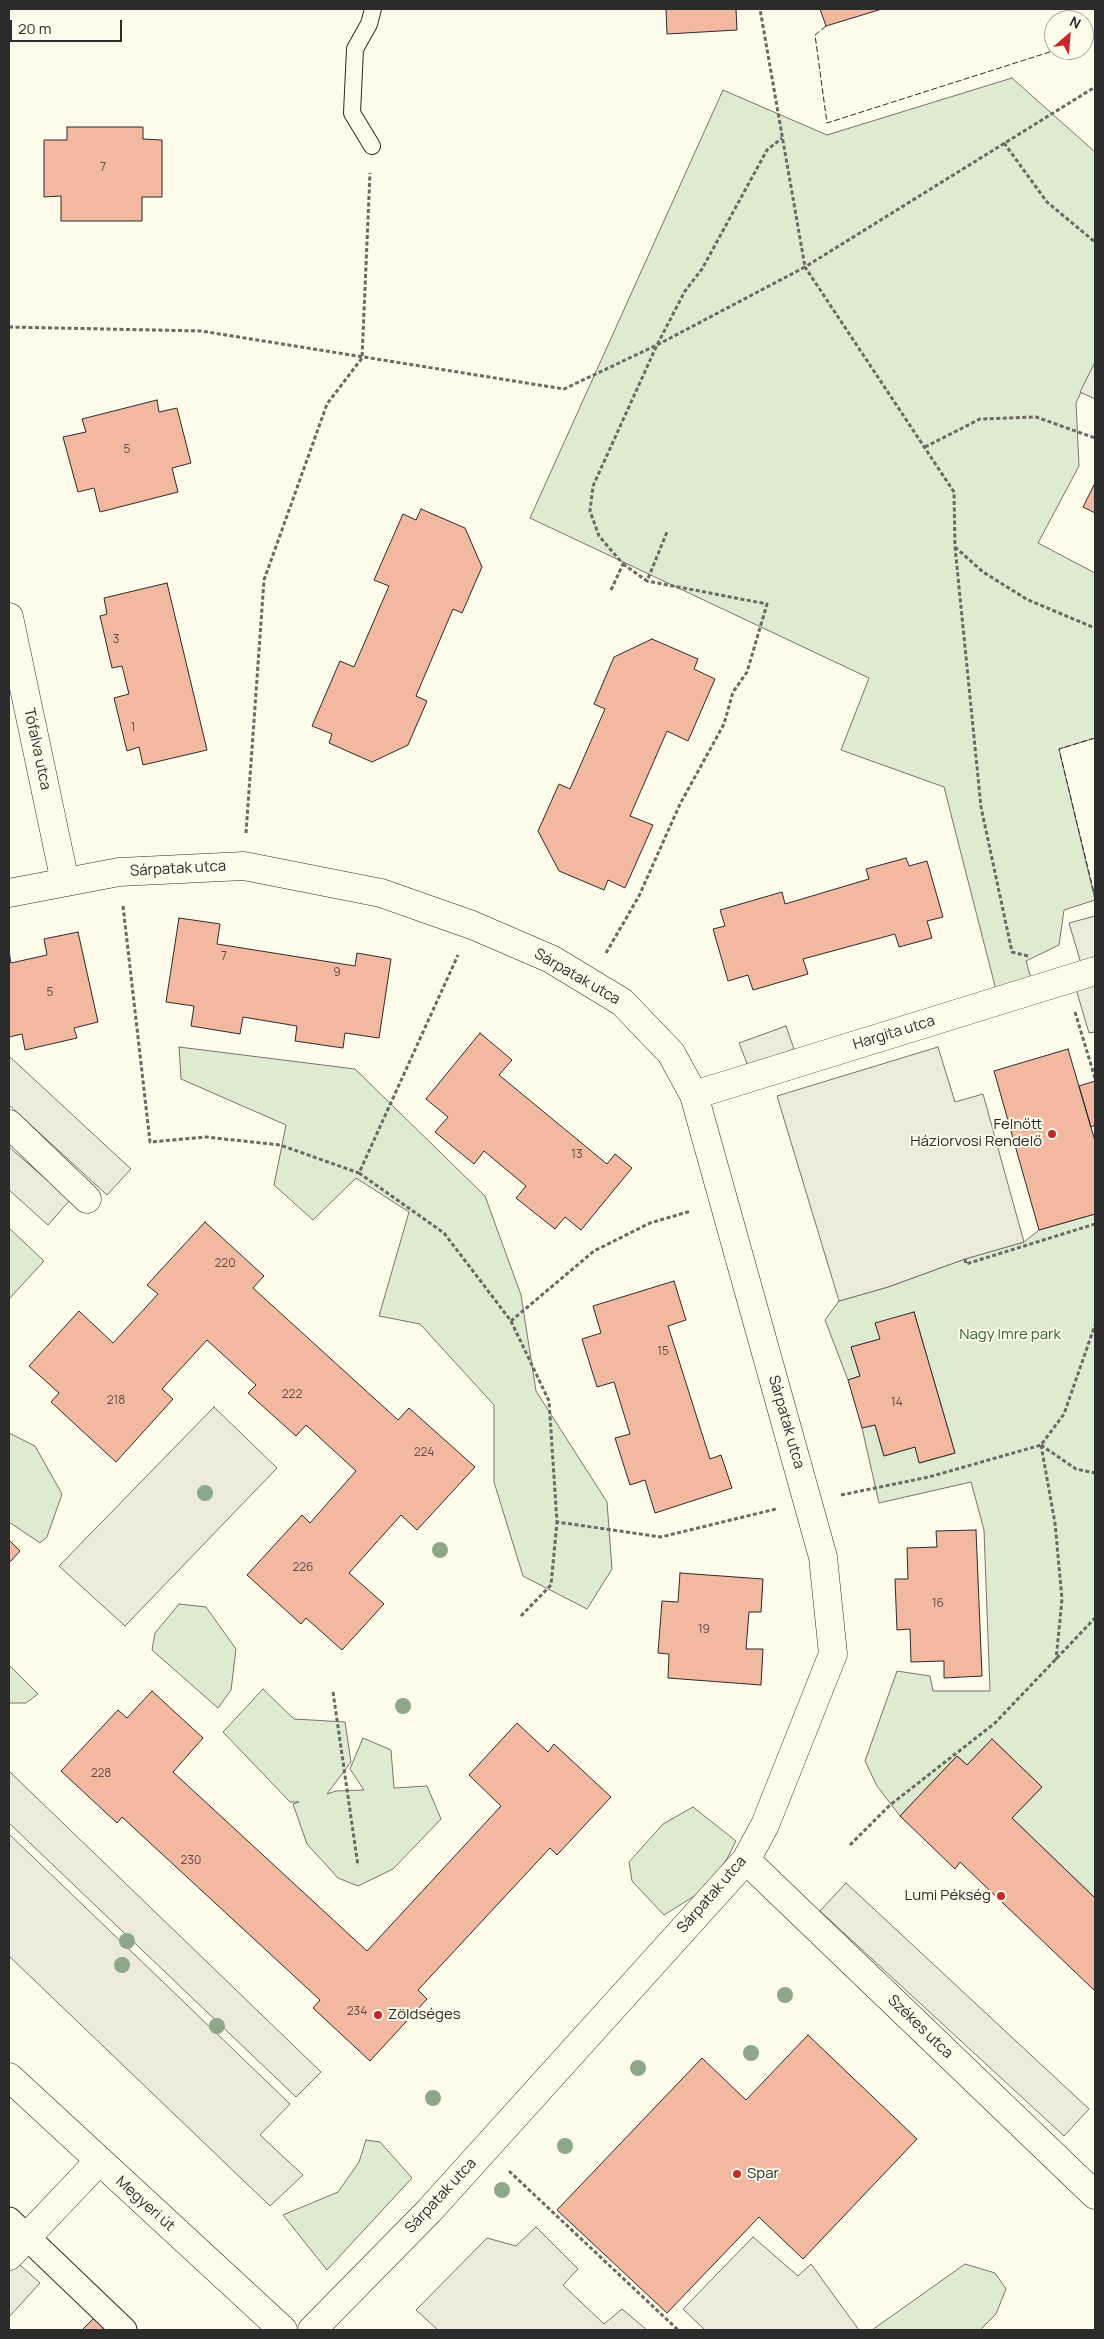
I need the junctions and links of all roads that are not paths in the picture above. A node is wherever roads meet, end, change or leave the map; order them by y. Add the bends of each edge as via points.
1 (373, 9) edge
2 (372, 146) road end
3 (9, 617) edge
4 (65, 882) junction
5 (9, 893) edge
6 (1095, 971) edge
7 (694, 1095) junction
8 (9, 1124) edge
9 (87, 1199) dead end
10 (746, 1860) junction
11 (9, 2077) edge
12 (99, 2161) junction
13 (1095, 2195) edge
14 (18, 2228) edge
15 (9, 2256) edge
16 (124, 2330) edge
17 (283, 2330) edge
18 (312, 2330) edge

1 - 2 lane via 369,24 355,49 352,113
3 - 4 street, Tófalva utca
4 - 5 street, Sárpatak utca
4 - 7 street, Sárpatak utca via 119,872 244,866 381,893 472,925 551,959 622,1002 672,1053
6 - 7 street, Hargita utca
7 - 10 street, Sárpatak utca via 823,1557 833,1654 765,1825
8 - 9 street
10 - 13 street, Székes utca
10 - 18 street, Sárpatak utca via 428,2211
11 - 12 street, Megyeri út
12 - 14 street
12 - 17 street, Megyeri út
14 - 15 street
14 - 16 street

